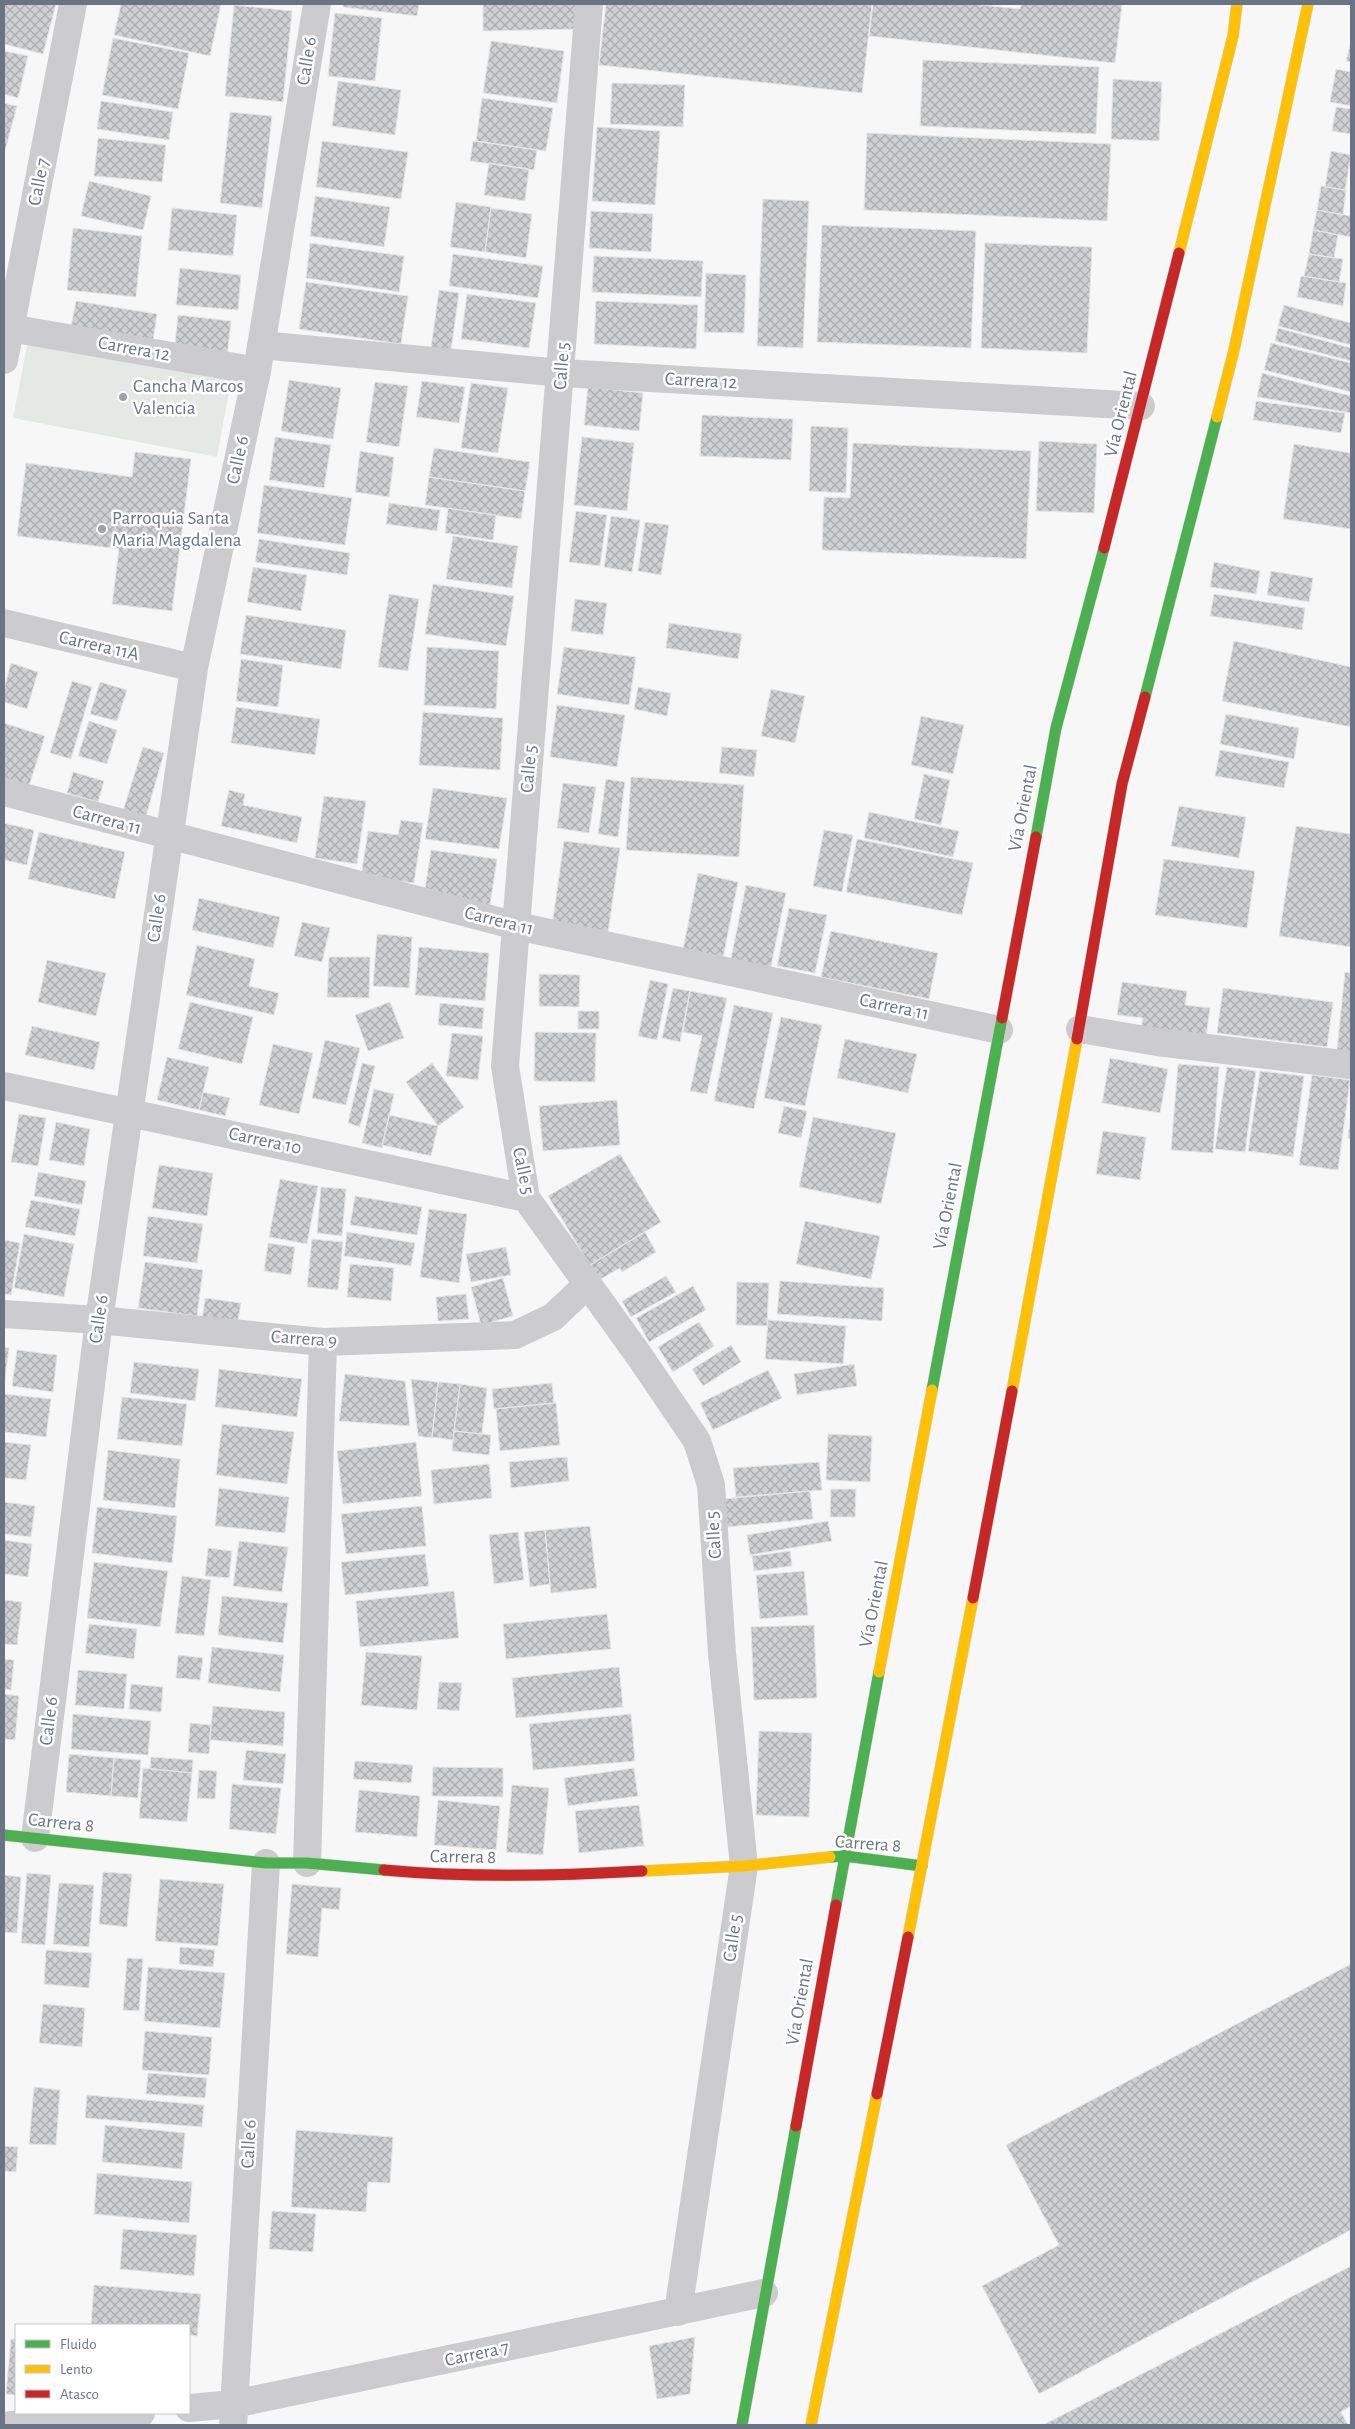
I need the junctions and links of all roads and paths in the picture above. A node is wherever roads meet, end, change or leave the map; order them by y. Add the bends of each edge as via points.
1 (73, 4) edge
2 (317, 4) edge
3 (589, 4) edge
4 (1237, 4) edge
5 (1308, 4) edge
6 (10, 328) junction
7 (259, 358) junction
8 (4, 360) edge
9 (562, 373) junction
10 (1141, 406) junction
11 (4, 623) edge
12 (194, 668) junction
13 (4, 792) edge
14 (169, 836) junction
15 (516, 926) junction
16 (1080, 1029) junction
17 (999, 1030) junction
18 (1351, 1065) edge
19 (4, 1086) edge
20 (129, 1111) junction
21 (526, 1198) junction
22 (588, 1284) junction
23 (4, 1314) edge
24 (99, 1320) junction
25 (323, 1342) junction
26 (4, 1835) edge
27 (35, 1838) junction
28 (845, 1856) junction
29 (266, 1863) junction
30 (307, 1863) junction
31 (744, 1866) junction
32 (922, 1866) junction
33 (764, 2293) junction
34 (678, 2312) junction
35 (190, 2408) edge
36 (130, 2414) edge
37 (233, 2415) edge
38 (11, 2425) edge
39 (742, 2425) edge
40 (811, 2425) edge

1 - 6 street, Calle 7
2 - 7 street, Calle 6
3 - 9 street, Calle 5
4 - 10 main road, Vía Oriental via 1233,36
5 - 16 main road via 1234,350 1122,784
6 - 7 street, Carrera 12
6 - 8 street, Calle 7
7 - 9 street, Carrera 12
7 - 12 street, Calle 6
9 - 10 street, Carrera 12
9 - 15 street, Calle 5
10 - 17 main road, Vía Oriental via 1056,728
11 - 12 street, Carrera 11A
12 - 14 street, Calle 6
13 - 14 street, Carrera 11
14 - 15 street, Carrera 11
14 - 20 street, Calle 6
15 - 17 street, Carrera 11
15 - 21 street, Calle 5 via 505,1066
16 - 18 street via 1157,1042
16 - 32 main road
17 - 28 main road, Vía Oriental
19 - 20 street, Carrera 10
20 - 21 street, Carrera 10
20 - 24 street, Calle 6
21 - 22 street, Calle 5
22 - 25 street, Carrera 9 via 553,1317 515,1336
22 - 31 street, Calle 5 via 697,1441 711,1485 722,1653
23 - 24 street, Carrera 9
24 - 25 street, Carrera 9
24 - 27 street, Calle 6
25 - 30 street
26 - 27 main road, Carrera 8
27 - 29 main road, Carrera 8
28 - 31 main road, Carrera 8
28 - 32 main road, Carrera 8
28 - 33 main road, Vía Oriental
29 - 30 main road, Carrera 8
29 - 37 street, Calle 6
30 - 31 main road, Carrera 8 via 426,1874 570,1876
31 - 34 street, Calle 5
32 - 40 main road
33 - 34 street, Carrera 7
33 - 39 main road, Vía Oriental
34 - 37 street, Carrera 7
35 - 37 street, Carrera 7
36 - 38 street

